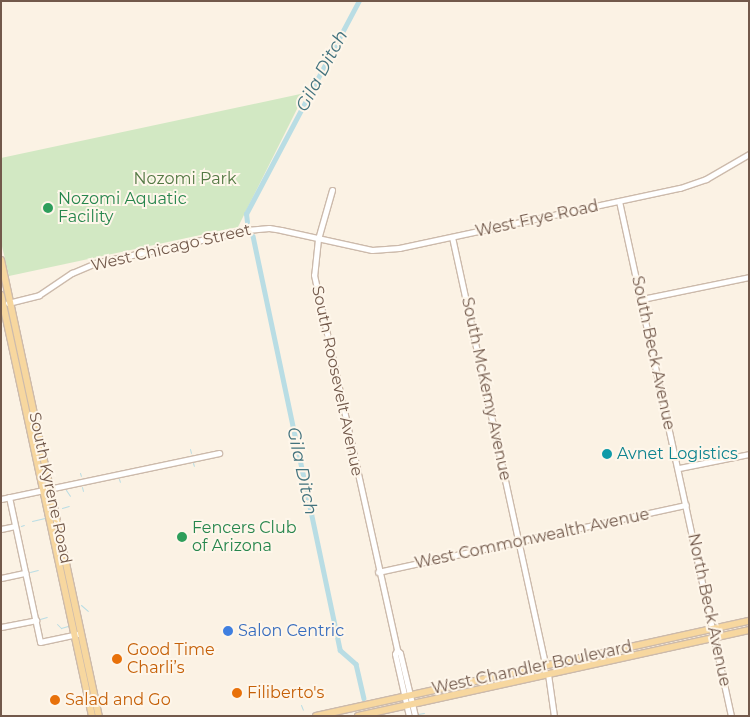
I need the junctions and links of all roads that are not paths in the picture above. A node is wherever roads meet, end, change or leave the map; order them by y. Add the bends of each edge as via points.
1 (749, 154) edge
2 (332, 190) dead end
3 (619, 201) junction
4 (452, 237) junction
5 (318, 239) junction
6 (1, 260) edge
7 (749, 277) edge
8 (1, 295) edge
9 (642, 299) junction
10 (5, 304) edge
11 (218, 452) dead end
12 (749, 454) edge
13 (679, 468) junction
14 (47, 489) junction
15 (9, 497) junction
16 (1, 498) edge
17 (686, 505) junction
18 (15, 526) junction
19 (1, 529) edge
20 (520, 541) junction
21 (378, 572) junction
22 (25, 573) junction
23 (1, 578) edge
24 (36, 620) junction
25 (749, 621) edge
26 (1, 627) edge
27 (712, 628) junction
28 (749, 630) edge
29 (78, 634) junction
30 (714, 637) junction
31 (545, 664) junction
32 (548, 674) junction
33 (92, 681) junction
34 (407, 695) junction
35 (88, 696) junction
36 (409, 704) junction
37 (363, 714) edge
38 (92, 716) edge
39 (99, 716) edge
40 (316, 716) edge
41 (409, 716) edge
42 (414, 716) edge
43 (554, 716) edge
44 (731, 716) edge

1 - 3 street, West Frye Road via 694,184
2 - 5 street, South Roosevelt Avenue
3 - 4 street, West Frye Road
3 - 9 street, South Beck Avenue
4 - 5 street, West Frye Road via 372,250
4 - 20 street, South McKemy Avenue
5 - 10 street, West Chicago Street via 269,228 247,230 96,263 72,273 39,295
5 - 21 street, South Roosevelt Avenue via 314,275
6 - 10 main road, South Kyrene Road
7 - 9 street
8 - 10 main road, South Kyrene Road
9 - 13 street, South Beck Avenue
10 - 14 main road, South Kyrene Road
11 - 14 street
12 - 13 street
13 - 17 street, South Beck Avenue
14 - 15 street
14 - 29 main road, South Kyrene Road
15 - 16 street
15 - 18 street
17 - 20 street, West Commonwealth Avenue
17 - 27 street, North Beck Avenue
18 - 19 street
18 - 22 street
20 - 21 street, West Commonwealth Avenue
20 - 31 street, South McKemy Avenue
21 - 34 street, South Roosevelt Avenue via 400,653
22 - 23 street
22 - 24 street
24 - 26 street
24 - 29 street via 40,642
25 - 27 main road, West Chandler Boulevard
27 - 30 street, North Beck Avenue
27 - 31 main road, West Chandler Boulevard
28 - 30 main road, West Chandler Boulevard
29 - 33 main road, South Kyrene Road
29 - 35 main road, South Kyrene Road
30 - 32 main road, West Chandler Boulevard
30 - 44 street, North Beck Avenue
31 - 34 main road, West Chandler Boulevard
32 - 36 main road, West Chandler Boulevard
32 - 43 street
33 - 35 main road
33 - 39 main road, South Kyrene Road
34 - 36 street, South Roosevelt Avenue
34 - 40 main road, West Chandler Boulevard
35 - 38 main road, South Kyrene Road
36 - 37 main road, West Chandler Boulevard
36 - 41 street
36 - 42 street

